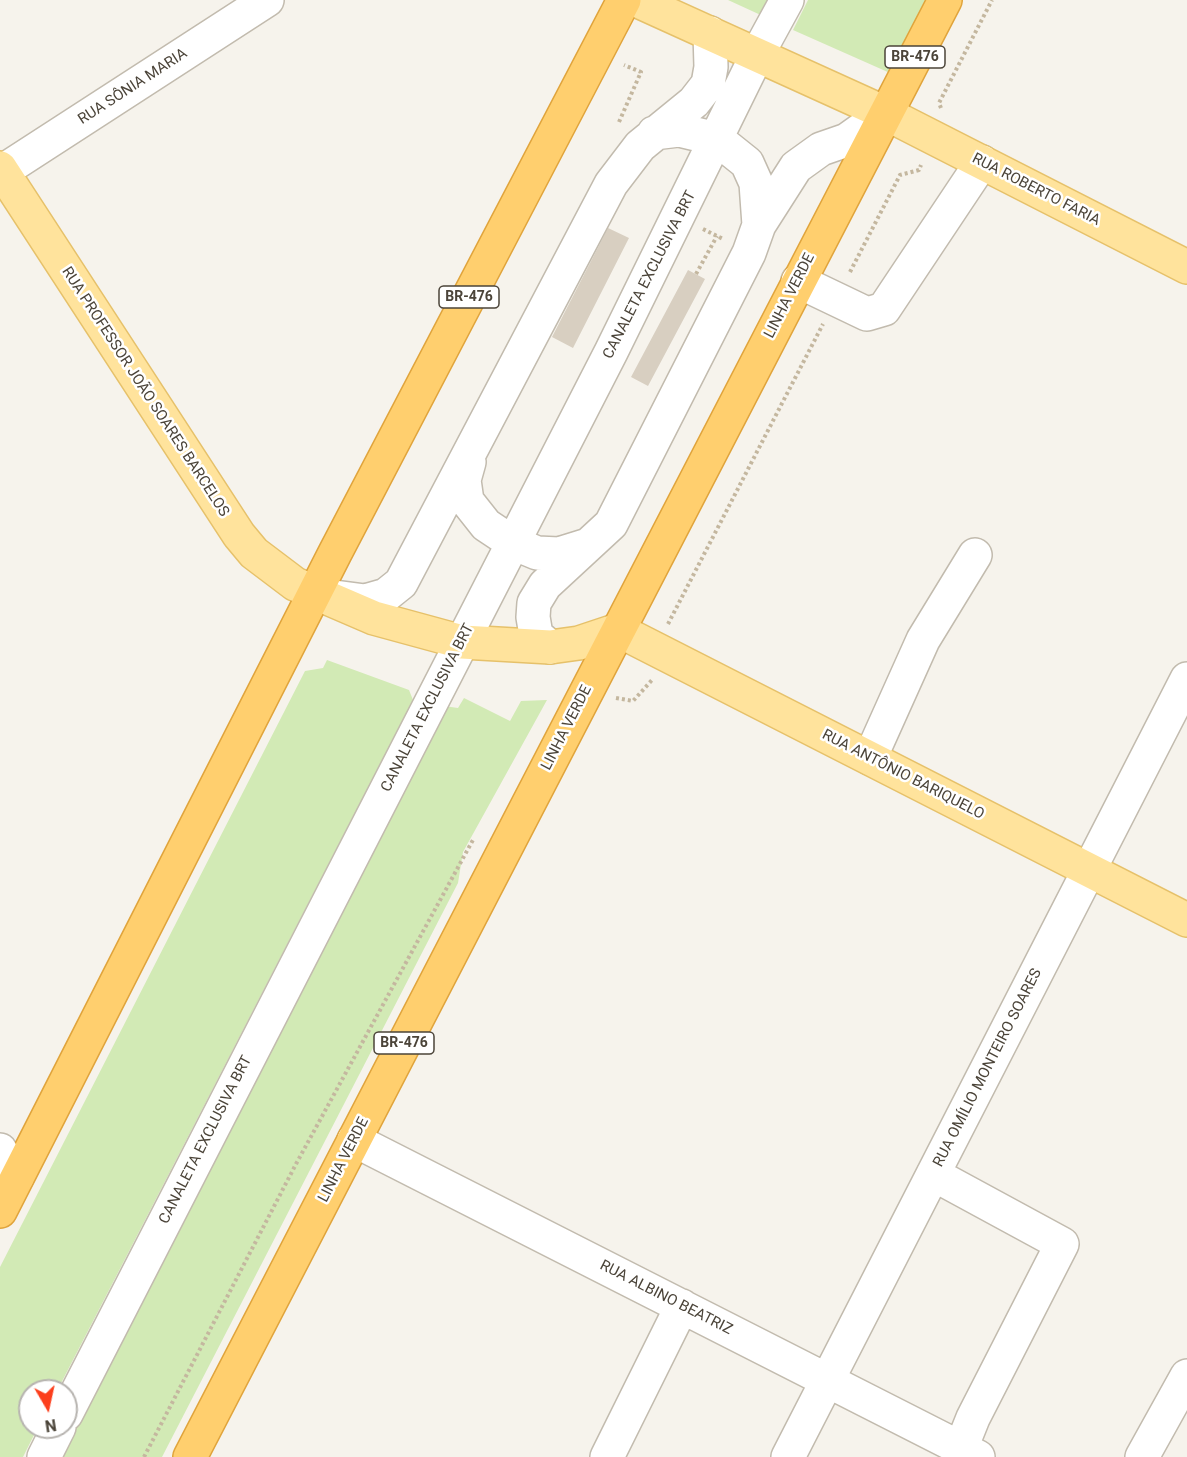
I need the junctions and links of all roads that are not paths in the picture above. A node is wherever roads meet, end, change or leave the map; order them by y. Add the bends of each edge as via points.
1 (267, 0) edge
2 (624, 0) edge
3 (636, 0) edge
4 (787, 0) edge
5 (945, 0) edge
6 (710, 33) junction
7 (757, 55) junction
8 (885, 113) junction
9 (654, 133) junction
10 (717, 140) junction
11 (982, 162) junction
12 (1, 171) edge
13 (759, 225) junction
14 (1187, 267) edge
15 (798, 281) junction
16 (471, 452) junction
17 (513, 543) junction
18 (588, 545) junction
19 (975, 555) dead end
20 (314, 594) junction
21 (618, 630) junction
22 (462, 642) junction
23 (550, 647) junction
24 (1187, 679) edge
25 (870, 758) junction
26 (1089, 870) junction
27 (1187, 920) edge
28 (354, 1140) junction
29 (0, 1150) edge
30 (933, 1174) junction
31 (17, 1177) junction
32 (0, 1211) edge
33 (681, 1306) junction
34 (1187, 1376) edge
35 (827, 1381) junction
36 (78, 1391) edge
37 (53, 1439) edge
38 (970, 1453) edge
39 (44, 1457) edge
40 (190, 1457) edge
41 (607, 1457) edge
42 (788, 1457) edge
43 (1142, 1457) edge

1 - 12 street, RUA SÔNIA MARIA
2 - 20 highway, BR-476
3 - 6 main road, RUA ROBERTO FARIA
4 - 7 street, CANALETA EXCLUSIVA BRT
5 - 8 highway, LINHA VERDE / BR-476
6 - 7 main road, RUA ROBERTO FARIA
6 - 9 street via 708,84 694,102
7 - 8 main road, RUA ROBERTO FARIA
7 - 10 street, CANALETA EXCLUSIVA BRT
8 - 11 main road, RUA ROBERTO FARIA
8 - 13 street via 847,140 821,149 796,167
8 - 15 highway, LINHA VERDE / BR-476
9 - 10 street via 679,130
9 - 16 street via 639,146 611,184
10 - 13 street via 747,163 756,183
10 - 17 street, CANALETA EXCLUSIVA BRT
11 - 14 main road, RUA ROBERTO FARIA
11 - 15 street via 884,309 867,314
12 - 20 main road, RUA PROFESSOR JOÃO SOARES BARCELOS via 239,535 275,570
13 - 18 street via 749,253 611,524
15 - 21 highway, LINHA VERDE / BR-476
16 - 17 street via 464,480 467,501 486,525
16 - 20 street via 401,583 386,595 365,601
17 - 18 street via 537,554 559,554
17 - 22 street, CANALETA EXCLUSIVA BRT
18 - 23 street via 545,585 534,603 536,635
19 - 25 street via 923,640
20 - 22 main road, RUA PROFESSOR JOÃO SOARES BARCELOS via 374,618
20 - 31 highway, BR-476
21 - 23 main road, RUA PROFESSOR JOÃO SOARES BARCELOS via 579,643
21 - 25 main road, RUA ANTÔNIO BARIQUELO
21 - 28 highway, LINHA VERDE / BR-476
22 - 23 main road, RUA PROFESSOR JOÃO SOARES BARCELOS
22 - 36 street, CANALETA EXCLUSIVA BRT
24 - 26 street, RUA OMÍLIO MONTEIRO SOARES
25 - 26 main road, RUA ANTÔNIO BARIQUELO
26 - 27 main road, RUA ANTÔNIO BARIQUELO
26 - 30 street, RUA OMÍLIO MONTEIRO SOARES
28 - 33 street, RUA ALBINO BEATRIZ
28 - 40 highway, LINHA VERDE / BR-476
29 - 31 street
30 - 35 street, RUA OMÍLIO MONTEIRO SOARES
30 - 38 street via 1062,1244 973,1418
31 - 32 highway, BR-476
33 - 35 street, RUA ALBINO BEATRIZ
33 - 41 street
34 - 43 street
35 - 38 street, RUA ALBINO BEATRIZ
35 - 42 street, RUA OMÍLIO MONTEIRO SOARES
37 - 39 street

